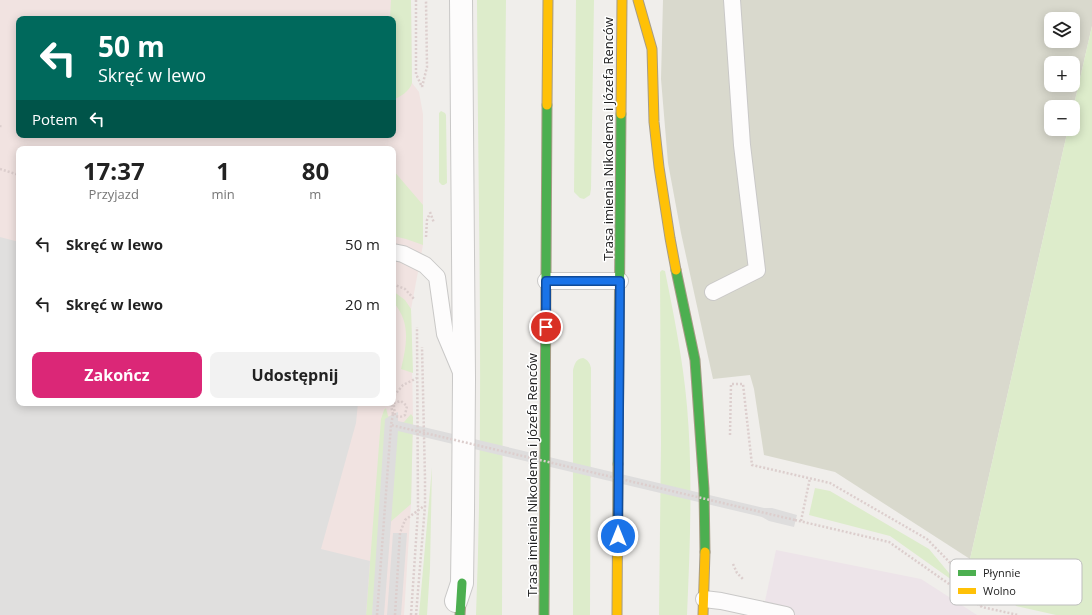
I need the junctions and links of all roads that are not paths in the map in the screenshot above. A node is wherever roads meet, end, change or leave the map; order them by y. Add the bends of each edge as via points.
1 (461, 0) edge
2 (548, 0) edge
3 (622, 0) edge
4 (638, 0) edge
5 (732, 0) edge
6 (396, 253) edge
7 (546, 281) junction
8 (620, 281) junction
9 (713, 292) dead end
10 (464, 379) junction
11 (462, 583) junction
12 (703, 607) edge
13 (451, 615) edge
14 (460, 615) edge
15 (544, 615) edge
16 (617, 615) edge
17 (786, 615) edge

1 - 10 street
2 - 7 main road, Trasa imienia Nikodema i Józefa Renców
3 - 8 main road, Trasa imienia Nikodema i Józefa Renców
4 - 12 main road via 652,49 654,122 659,167 670,238 695,360 704,489
5 - 9 lane via 742,145 757,270
6 - 10 lane via 425,265 437,277 445,334
7 - 8 lane
7 - 15 main road, Trasa imienia Nikodema i Józefa Renców
8 - 16 main road, Trasa imienia Nikodema i Józefa Renców
10 - 11 street
11 - 13 street
11 - 14 main road
12 - 17 lane via 721,601

